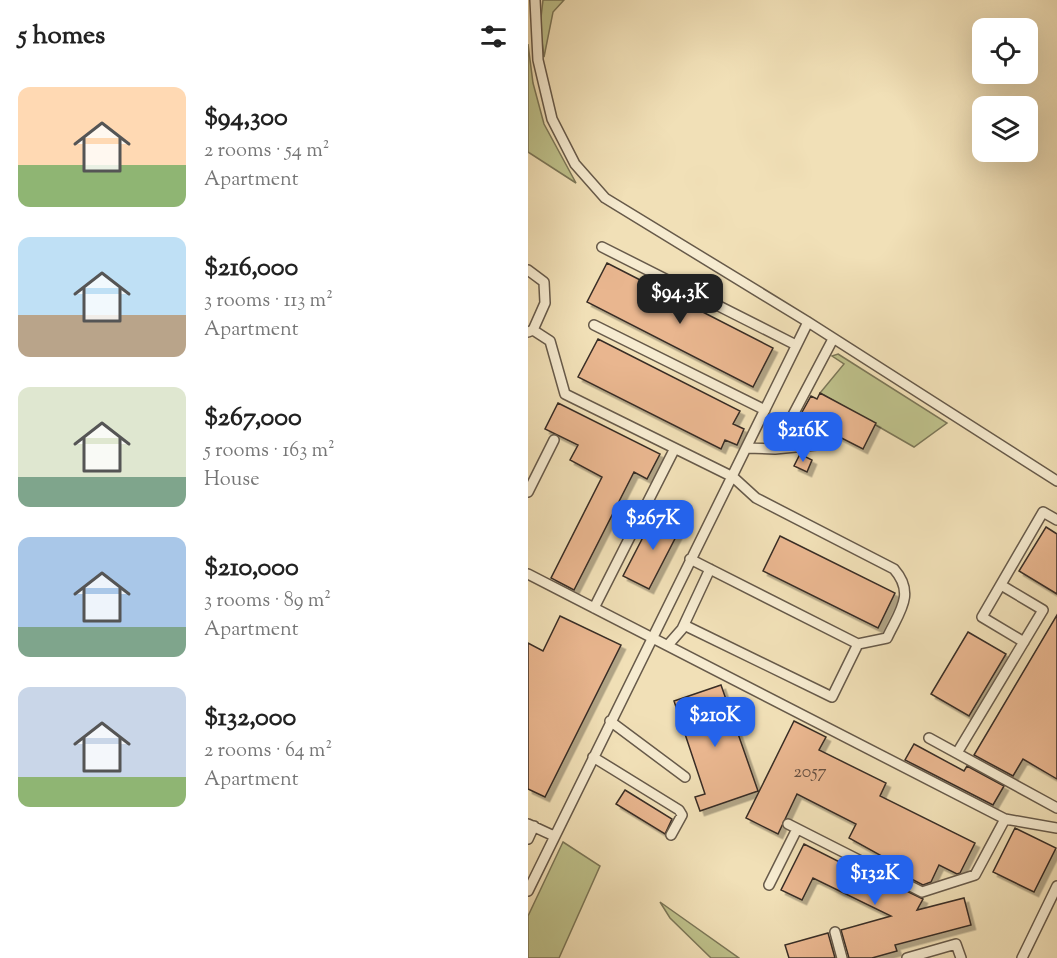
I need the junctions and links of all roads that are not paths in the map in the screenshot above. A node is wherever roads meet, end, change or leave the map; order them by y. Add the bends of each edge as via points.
1 (535, 0) edge
2 (602, 247) dead end
3 (528, 270) edge
4 (808, 322) junction
5 (594, 325) dead end
6 (530, 331) edge
7 (833, 339) junction
8 (796, 345) junction
9 (765, 410) junction
10 (554, 440) dead end
11 (827, 444) dead end
12 (747, 448) junction
13 (775, 449) junction
14 (674, 450) junction
15 (733, 477) junction
16 (1057, 481) edge
17 (528, 492) edge
18 (1057, 520) edge
19 (690, 559) junction
20 (710, 569) junction
21 (528, 574) edge
22 (1001, 585) junction
23 (594, 608) junction
24 (684, 625) junction
25 (651, 637) junction
26 (1023, 642) junction
27 (858, 644) junction
28 (668, 645) junction
29 (610, 721) junction
30 (929, 738) dead end
31 (957, 753) junction
32 (593, 757) junction
33 (685, 777) dead end
34 (1057, 808) edge
35 (1005, 819) junction
36 (788, 824) dead end
37 (531, 825) edge
38 (1057, 828) edge
39 (797, 829) junction
40 (671, 835) dead end
41 (554, 836) junction
42 (528, 839) edge
43 (769, 885) dead end
44 (1057, 886) edge
45 (528, 891) edge
46 (835, 932) dead end
47 (842, 958) edge
48 (907, 958) edge
49 (961, 958) edge
50 (1023, 958) edge

1 - 4 lane via 543,88 552,119 575,164 605,198
2 - 8 lane
3 - 6 lane via 546,288 545,303
4 - 7 lane
4 - 8 lane
5 - 9 lane
6 - 14 lane via 550,341 565,394
7 - 13 lane
7 - 16 lane
8 - 9 lane
9 - 12 lane
10 - 17 lane
11 - 13 lane
12 - 13 lane
12 - 15 lane
14 - 15 lane
14 - 23 lane
15 - 19 lane
15 - 27 lane via 756,498 894,570 905,582 906,596 887,638
18 - 22 lane via 1043,512
19 - 20 lane
19 - 25 lane
20 - 24 lane
20 - 27 lane
21 - 23 lane
22 - 26 lane via 982,617
22 - 26 lane via 1043,610
23 - 25 lane
24 - 27 lane via 832,697
24 - 28 lane
25 - 28 lane
25 - 29 lane
26 - 31 lane
28 - 35 lane
29 - 32 lane
29 - 33 lane
30 - 31 lane
31 - 34 lane
32 - 40 lane via 679,810 682,815
32 - 41 lane
35 - 38 lane
35 - 39 lane via 975,875 922,892
36 - 39 lane
37 - 41 lane
37 - 42 lane
39 - 43 lane
41 - 45 lane
44 - 50 lane
46 - 47 lane
48 - 49 lane via 956,944

